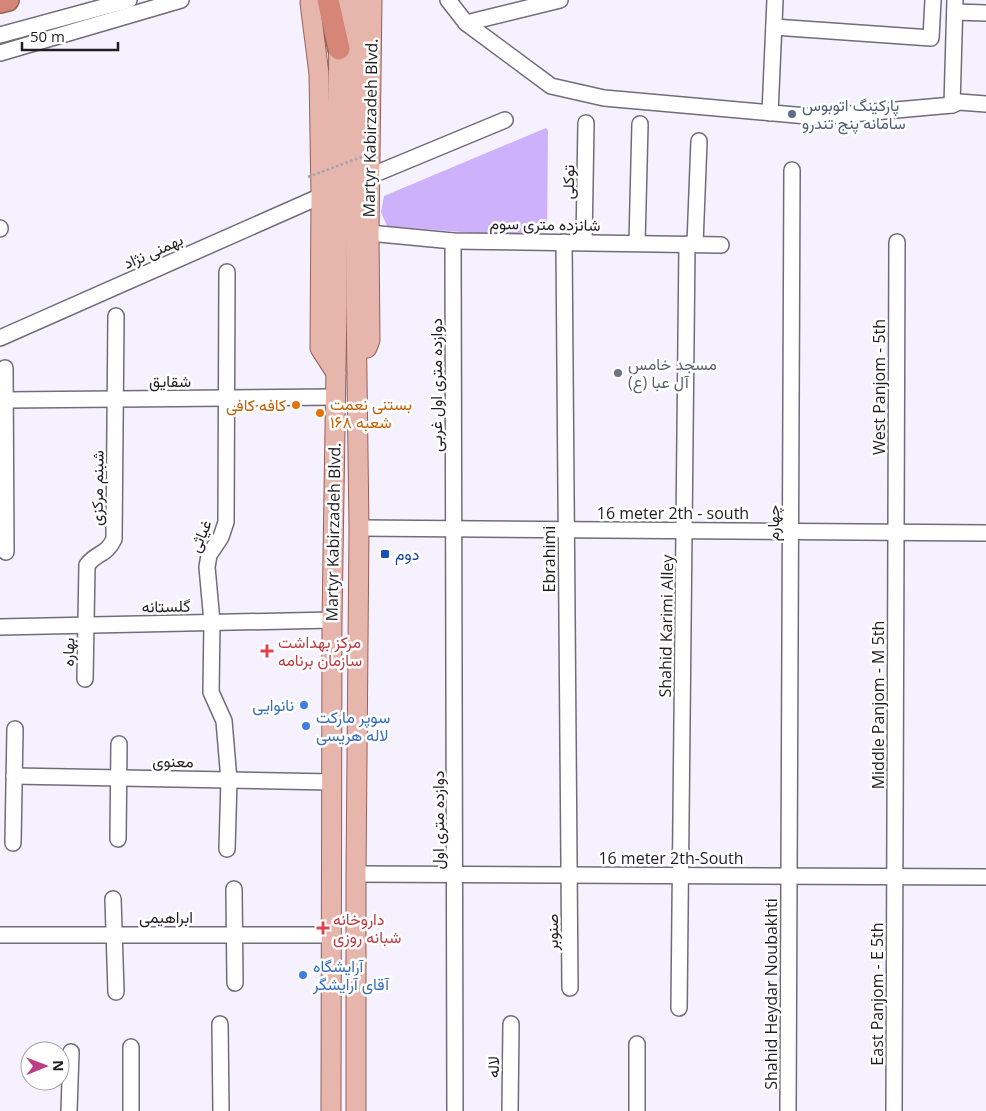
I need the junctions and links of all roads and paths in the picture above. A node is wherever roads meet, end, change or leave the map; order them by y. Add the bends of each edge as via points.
1 (8, 0) edge
2 (129, 0) edge
3 (181, 0) edge
4 (339, 0) edge
5 (355, 0) edge
6 (372, 0) edge
7 (448, 0) edge
8 (560, 0) edge
9 (775, 0) edge
10 (933, 0) edge
11 (316, 1) edge
12 (0, 2) edge
13 (955, 6) edge
14 (986, 13) edge
15 (466, 23) junction
16 (774, 27) junction
17 (0, 35) edge
18 (339, 49) junction
19 (0, 53) edge
20 (986, 104) edge
21 (952, 105) junction
22 (770, 113) junction
23 (505, 120) dead end
24 (586, 123) dead end
25 (640, 124) dead end
26 (699, 140) dead end
27 (375, 152) dead end
28 (792, 170) dead end
29 (370, 176) junction
30 (308, 177) dead end
31 (321, 196) junction
32 (369, 233) junction
33 (453, 241) junction
34 (564, 242) junction
35 (584, 242) junction
36 (897, 242) dead end
37 (637, 243) junction
38 (691, 244) junction
39 (721, 245) dead end
40 (227, 272) dead end
41 (346, 302) junction
42 (116, 316) dead end
43 (0, 338) edge
44 (5, 368) dead end
45 (336, 373) junction
46 (358, 373) junction
47 (334, 397) junction
48 (226, 398) junction
49 (116, 399) junction
50 (6, 400) junction
51 (359, 528) junction
52 (454, 529) junction
53 (567, 530) junction
54 (684, 531) junction
55 (790, 532) junction
56 (896, 532) junction
57 (986, 533) edge
58 (6, 552) dead end
59 (332, 620) junction
60 (212, 622) junction
61 (86, 625) junction
62 (0, 627) edge
63 (85, 679) dead end
64 (15, 729) dead end
65 (120, 744) dead end
66 (14, 776) junction
67 (119, 778) junction
68 (229, 780) junction
69 (331, 782) junction
70 (118, 839) dead end
71 (14, 843) dead end
72 (227, 848) dead end
73 (356, 874) junction
74 (455, 874) junction
75 (569, 875) junction
76 (680, 876) junction
77 (789, 876) junction
78 (895, 877) junction
79 (986, 877) edge
80 (234, 889) dead end
81 (113, 899) dead end
82 (0, 935) edge
83 (114, 935) junction
84 (233, 935) junction
85 (332, 935) junction
86 (234, 984) dead end
87 (570, 988) dead end
88 (116, 992) dead end
89 (679, 1008) dead end
90 (220, 1024) dead end
91 (511, 1024) dead end
92 (637, 1044) dead end
93 (131, 1047) dead end
94 (71, 1052) dead end
95 (70, 1111) edge
96 (131, 1111) edge
97 (221, 1111) edge
98 (331, 1111) edge
99 (356, 1111) edge
100 (455, 1111) edge
101 (510, 1111) edge
102 (637, 1111) edge
103 (788, 1111) edge
104 (894, 1111) edge

1 - 12 highway
2 - 17 street
3 - 19 street
4 - 18 main road, Martyr Kabirzadeh Blvd.
5 - 41 main road, Martyr Kabirzadeh Blvd.
6 - 29 main road, Martyr Kabirzadeh Blvd.
7 - 15 street
8 - 15 street
9 - 16 street
10 - 16 street via 932,38
11 - 18 highway
11 - 31 main road
13 - 14 street
13 - 21 street
15 - 22 street via 551,86 604,98
16 - 22 street
18 - 41 main road, Martyr Kabirzadeh Blvd.
20 - 21 street via 959,102
21 - 22 street via 818,117
23 - 29 street
24 - 35 street, توکلی
25 - 37 street
26 - 38 street, Shahid Karimi Alley
27 - 30 path, bridge
28 - 55 street, چهارم
29 - 32 main road, Martyr Kabirzadeh Blvd.
31 - 43 street, بهمنی نژاد
31 - 45 main road via 320,348
32 - 33 street, شانزده متری سوم
32 - 46 main road, Martyr Kabirzadeh Blvd. via 370,340
33 - 34 street, شانزده متری سوم
33 - 52 street, دوازده متری اول غربی
34 - 35 street, شانزده متری سوم
34 - 53 street, Ebrahimi
35 - 37 street, شانزده متری سوم
36 - 56 street, West Panjom - 5th
37 - 38 street, شانزده متری سوم
38 - 39 street, شانزده متری سوم
38 - 54 street, Shahid Karimi Alley
40 - 48 street, غیاثی
41 - 45 main road, Martyr Kabirzadeh Blvd.
41 - 46 main road, Martyr Kabirzadeh Blvd.
42 - 49 street
44 - 50 street
45 - 47 main road, Martyr Kabirzadeh Blvd.
46 - 51 main road, Martyr Kabirzadeh Blvd.
47 - 48 street, شقایق
47 - 59 main road, Martyr Kabirzadeh Blvd.
48 - 49 street, شقایق
48 - 60 street, غیاثی via 226,522 221,538 209,555 207,567
49 - 50 street, شقایق
49 - 61 street, شبنم مرکزی via 114,539 106,552 92,558 87,565
50 - 58 street
51 - 52 street, 16 meter 2th - south
51 - 73 main road, Martyr Kabirzadeh Blvd.
52 - 53 street, 16 meter 2th - south
52 - 74 street, دوازده متری اول
53 - 54 street, 16 meter 2th - south
53 - 75 street, Ebrahimi
54 - 55 street, 16 meter 2th - south
54 - 76 street, Shahid Karimi Alley
55 - 56 street, 16 meter 2th - south
55 - 77 street, چهارم
56 - 57 street, 16 meter 2th - south
56 - 78 street, Middle Panjom - M 5th
59 - 60 street, گلستانه
59 - 69 main road, Martyr Kabirzadeh Blvd.
60 - 61 street, گلستانه
60 - 68 street, غیاثی via 210,692 224,721
61 - 62 street, گلستانه
61 - 63 street, بهاره
64 - 66 street
65 - 67 street
66 - 67 street, معنوی
66 - 71 street
67 - 68 street, معنوی
67 - 70 street
68 - 69 street, معنوی
68 - 72 street, غیاثی
69 - 85 main road, Martyr Kabirzadeh Blvd.
73 - 74 street, 16 meter 2th-South
73 - 99 main road, Martyr Kabirzadeh Blvd.
74 - 75 street, 16 meter 2th-South
74 - 100 street, دوازده متری اول
75 - 76 street, 16 meter 2th-South
75 - 87 street, صنوبر
76 - 77 street, 16 meter 2th-South
76 - 89 street, Shahid Karimi Alley
77 - 78 street, 16 meter 2th-South
77 - 103 street, Shahid Heydar Noubakhti
78 - 79 street, 16 meter 2th-South
78 - 104 street, East Panjom - E 5th
80 - 84 street
81 - 83 street
82 - 83 street, ابراهیمی
83 - 84 street, ابراهیمی
83 - 88 street
84 - 85 street, ابراهیمی
84 - 86 street
85 - 98 main road, Martyr Kabirzadeh Blvd.
90 - 97 street
91 - 101 street, لاله
92 - 102 street
93 - 96 street
94 - 95 street

